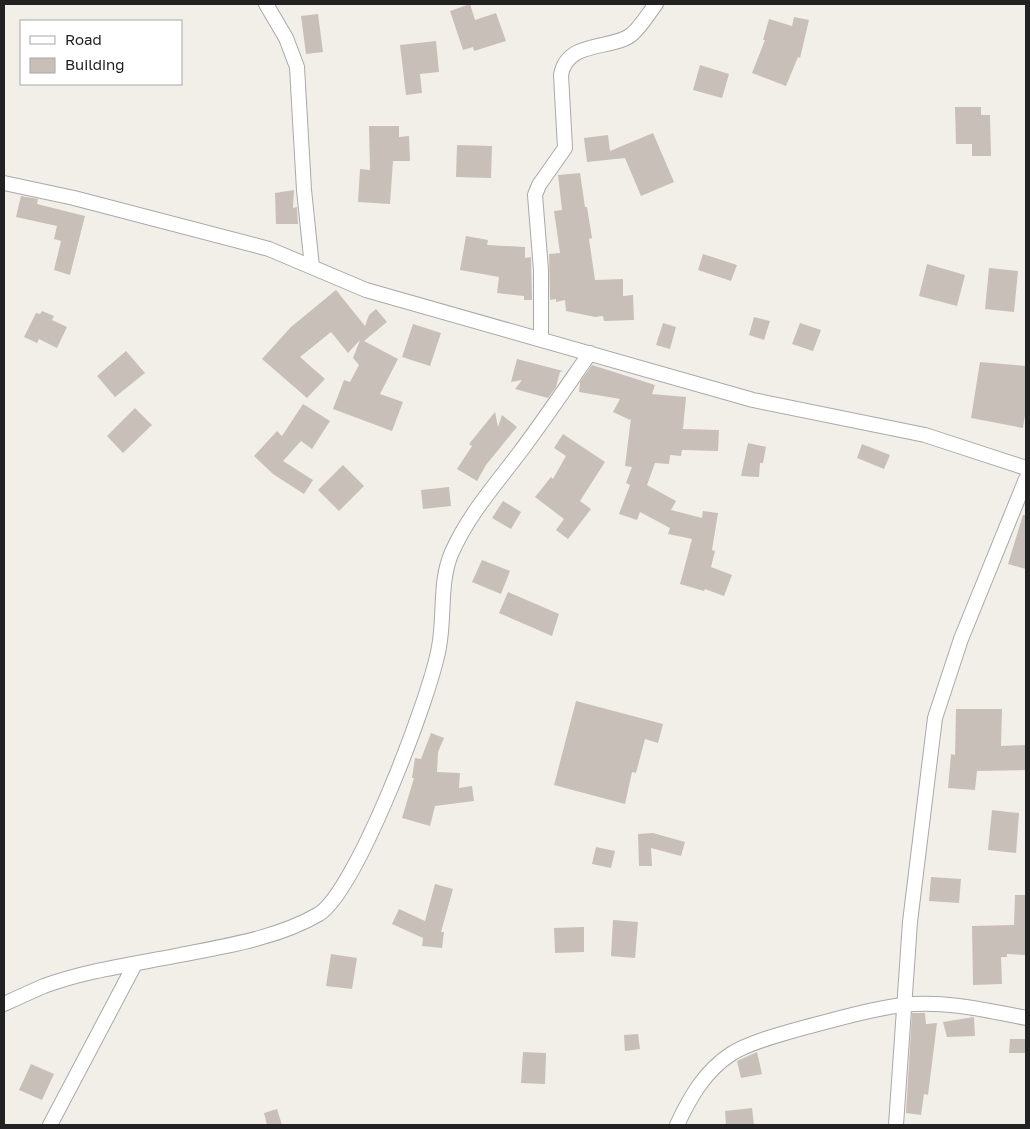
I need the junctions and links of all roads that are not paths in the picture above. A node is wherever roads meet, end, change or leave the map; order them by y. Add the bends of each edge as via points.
1 (266, 4) edge
2 (656, 4) edge
3 (4, 183) edge
4 (312, 267) junction
5 (541, 338) junction
6 (590, 353) junction
7 (1026, 468) edge
8 (1026, 479) edge
9 (135, 964) junction
10 (4, 1004) edge
11 (904, 1005) junction
12 (1026, 1018) edge
13 (50, 1125) edge
14 (677, 1125) edge
15 (896, 1125) edge

1 - 4 street via 286,38 297,67
2 - 5 street via 630,36 576,53 562,65 565,148 535,195 541,270
3 - 4 street via 270,249
4 - 5 street via 366,290
5 - 6 street
6 - 7 street via 753,400 925,435
6 - 9 street via 521,451 475,509 451,554 439,648 427,690 383,810 342,885 321,912 292,926 235,944
8 - 11 street via 961,639 935,718 921,821
9 - 10 street via 46,986
9 - 13 street
11 - 12 street via 985,1009
11 - 14 street via 782,1033 732,1054 700,1082
11 - 15 street

